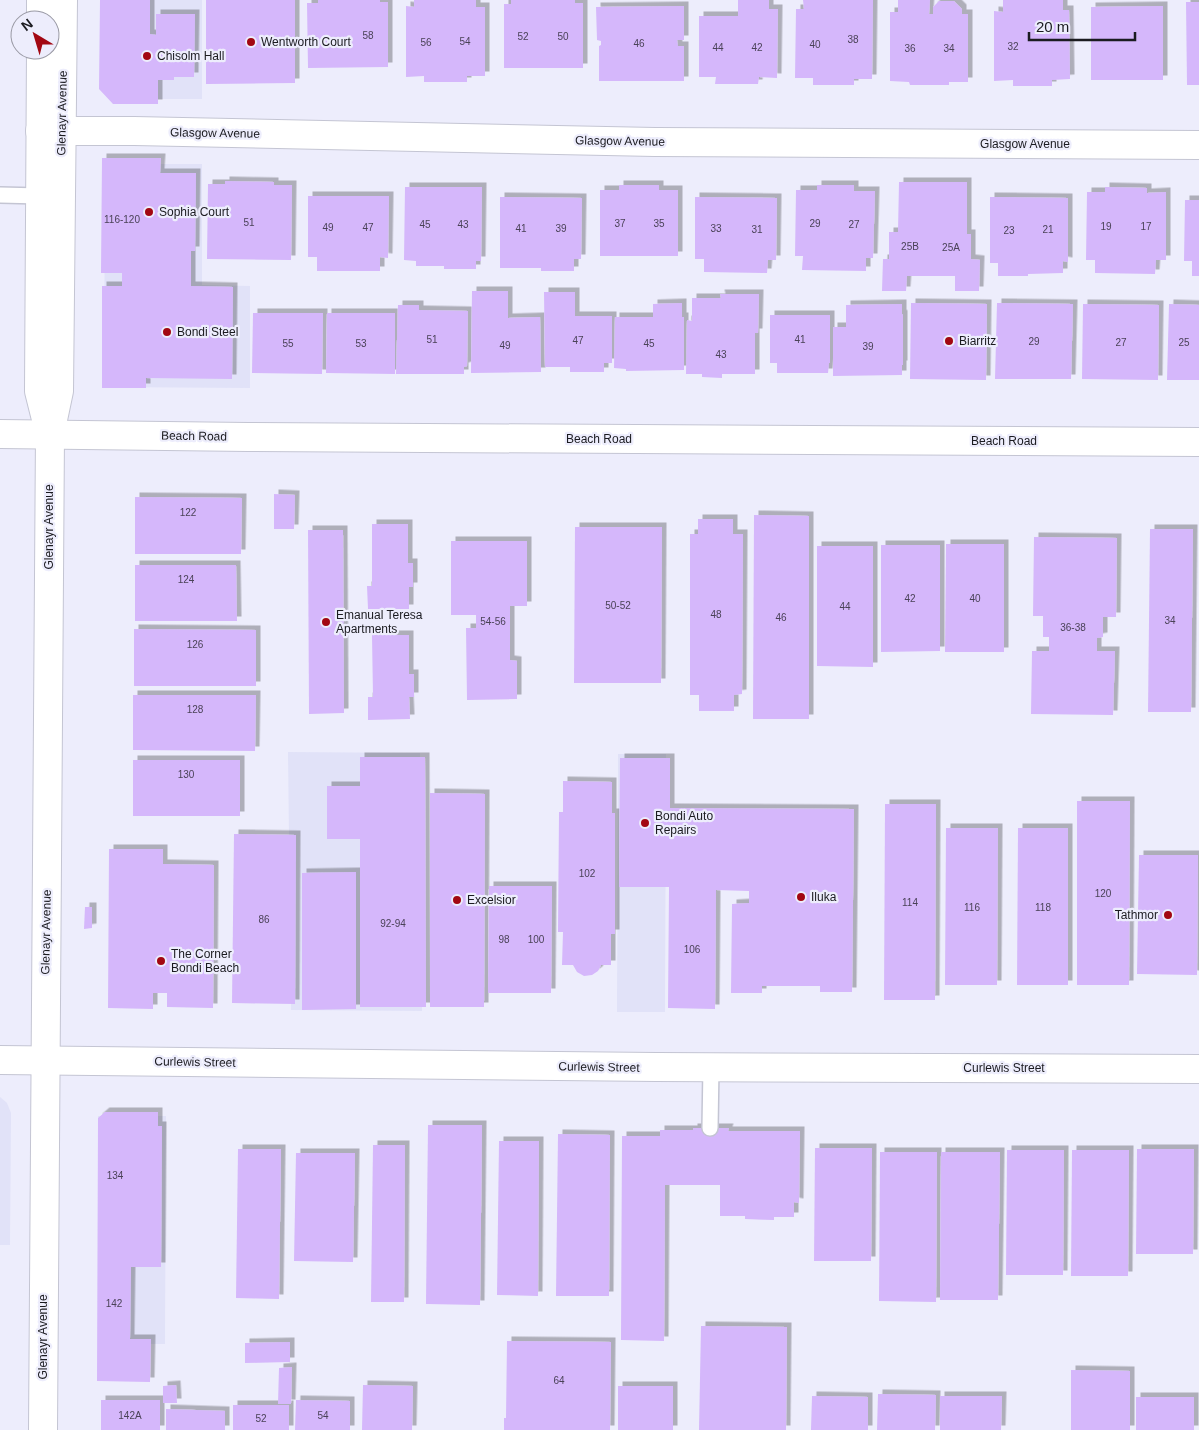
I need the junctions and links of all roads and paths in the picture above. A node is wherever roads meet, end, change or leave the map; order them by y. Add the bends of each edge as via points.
1 (63, 0) edge
2 (42, 60) edge
3 (51, 131) junction
4 (1199, 145) edge
5 (0, 195) edge
6 (40, 196) junction
7 (0, 434) edge
8 (50, 434) junction
9 (1199, 442) edge
10 (0, 1060) edge
11 (45, 1060) junction
12 (711, 1067) junction
13 (1199, 1069) edge
14 (710, 1128) dead end
15 (43, 1430) edge

1 - 3 street, Glenayr Avenue
2 - 3 street, Glenayr Avenue
3 - 4 street, Glasgow Avenue via 665,142
3 - 6 street, Glenayr Avenue
3 - 8 street, Glenayr Avenue via 59,391
5 - 6 lane
6 - 8 street, Glenayr Avenue via 39,391
7 - 8 street, Beach Road
8 - 9 street, Beach Road
8 - 11 street, Glenayr Avenue
10 - 11 street, Curlewis Street
11 - 12 street, Curlewis Street
11 - 15 street, Glenayr Avenue
12 - 13 street, Curlewis Street
12 - 14 lane

